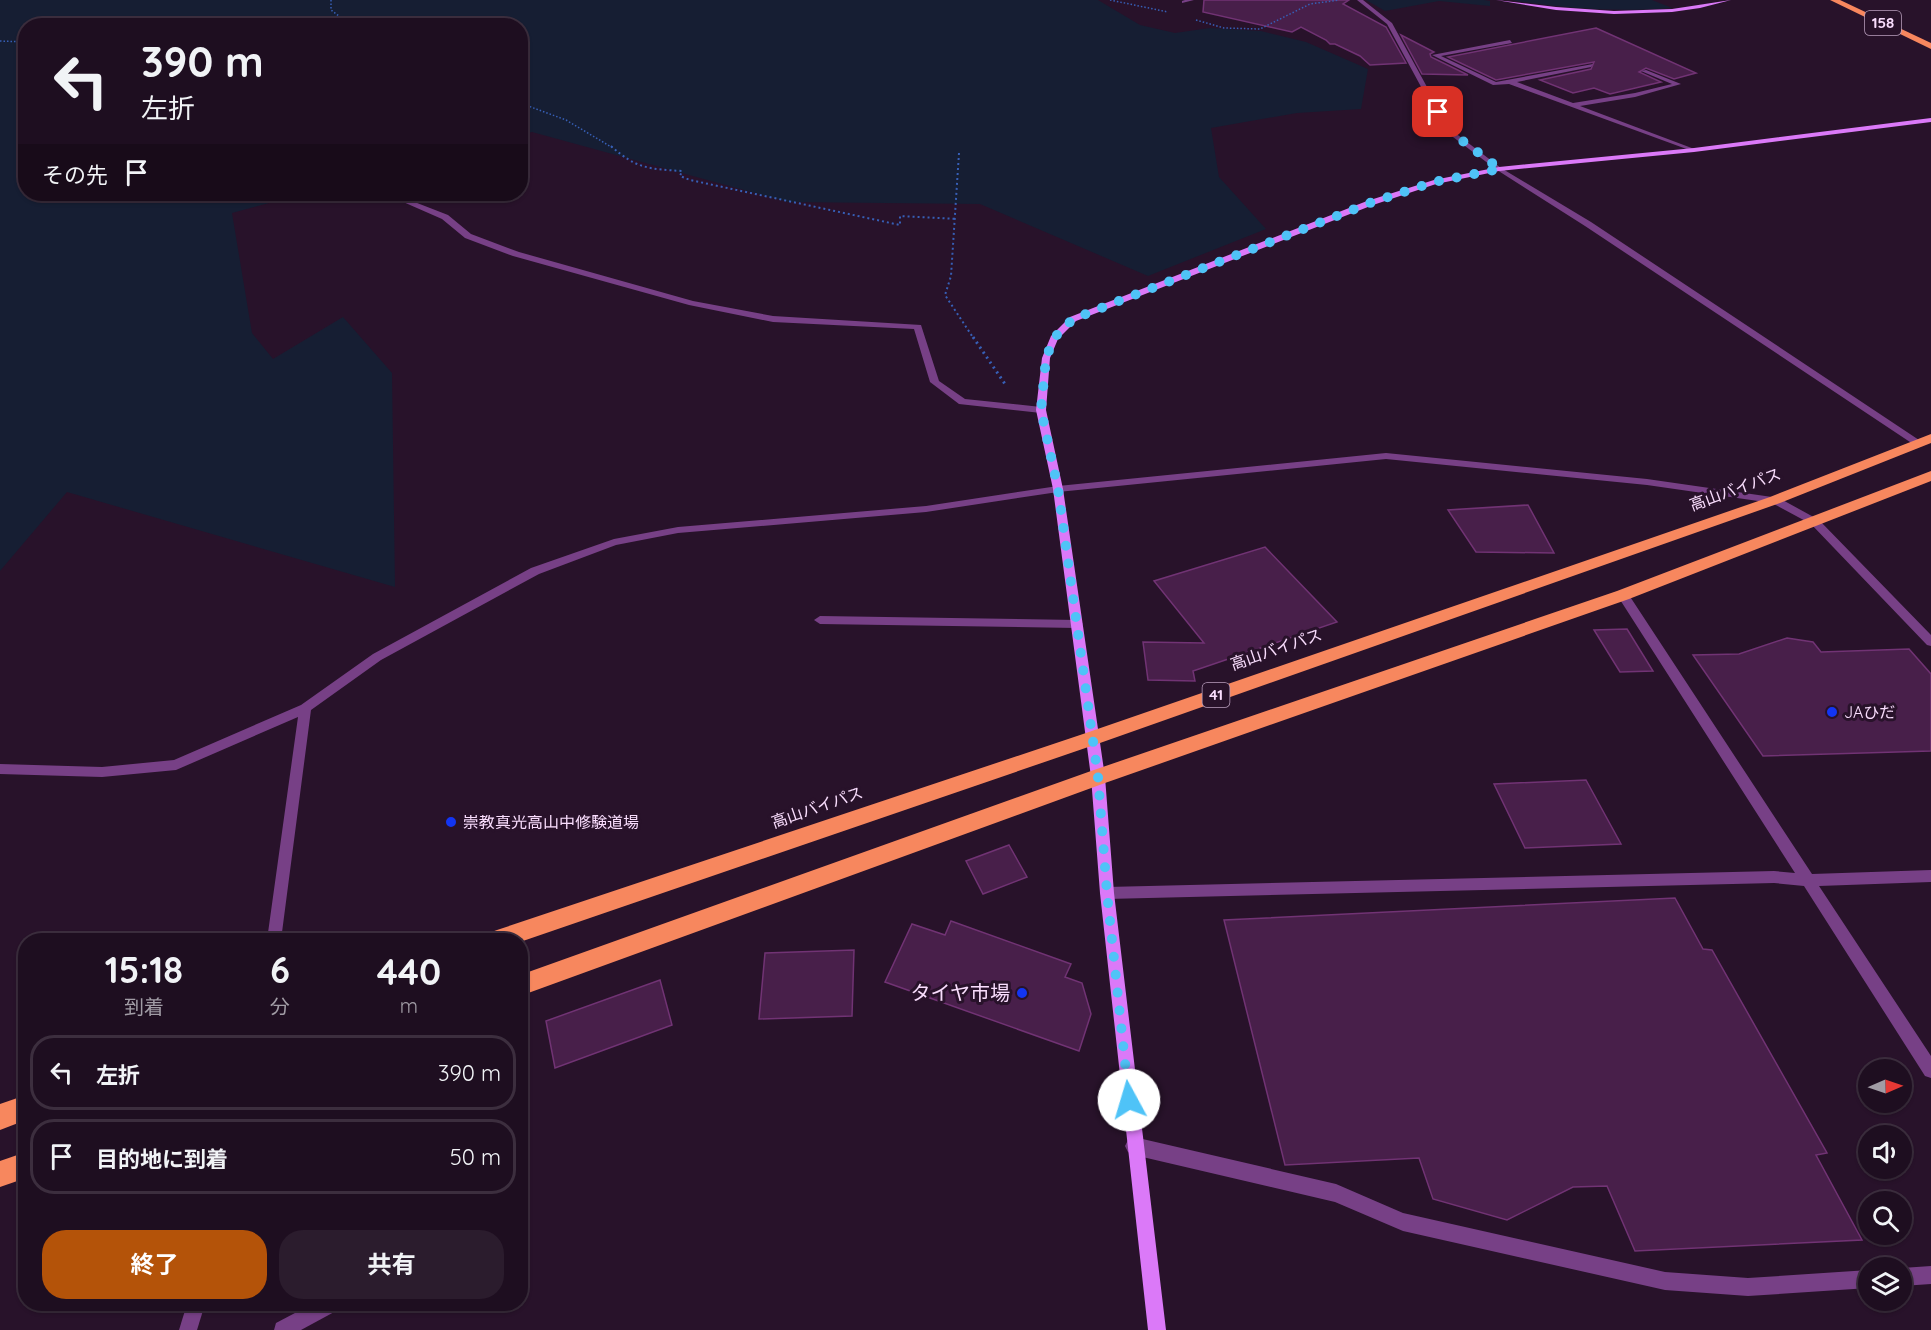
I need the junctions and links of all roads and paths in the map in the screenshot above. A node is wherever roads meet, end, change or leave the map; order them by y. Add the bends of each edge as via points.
1 (331, 0) edge
2 (1110, 0) edge
3 (1191, 0) edge
4 (1340, 0) edge
5 (1360, 0) edge
6 (1499, 0) edge
7 (1728, 0) edge
8 (1834, 0) edge
9 (1184, 2) dead end
10 (1170, 13) dead end
11 (284, 18) edge
12 (309, 18) edge
13 (342, 18) edge
14 (1192, 19) dead end
15 (0, 41) edge
16 (18, 42) edge
17 (1510, 42) dead end
18 (1931, 46) edge
19 (1591, 65) dead end
20 (1644, 71) dead end
21 (1510, 82) junction
22 (1571, 105) junction
23 (528, 106) edge
24 (1931, 120) edge
25 (1694, 150) junction
26 (959, 153) dead end
27 (1500, 169) junction
28 (406, 201) edge
29 (957, 219) junction
30 (1021, 408) junction
31 (1041, 410) junction
32 (1925, 441) edge
33 (1929, 478) edge
34 (1058, 489) junction
35 (1775, 500) junction
36 (1815, 522) junction
37 (1623, 595) junction
38 (820, 620) dead end
39 (1077, 624) junction
40 (1931, 642) edge
41 (306, 708) junction
42 (1093, 738) junction
43 (0, 769) edge
44 (1098, 777) junction
45 (1931, 876) edge
46 (1809, 880) junction
47 (1107, 893) junction
48 (275, 933) edge
49 (518, 933) edge
50 (528, 983) edge
51 (1931, 1070) edge
52 (18, 1110) edge
53 (0, 1117) edge
54 (1134, 1146) junction
55 (18, 1168) edge
56 (0, 1174) edge
57 (1931, 1275) edge
58 (1912, 1276) edge
59 (1858, 1281) edge
60 (194, 1311) edge
61 (317, 1311) edge
62 (188, 1330) edge
63 (283, 1330) edge
64 (1157, 1330) edge

1 - 13 path via 331,10
2 - 10 path
3 - 9 street
4 - 14 path via 1310,4 1260,30 1224,28
5 - 27 street via 1389,23 1448,130
6 - 7 street via 1559,10 1640,12 1696,9
8 - 18 highway, 158
11 - 12 path
15 - 16 path
17 - 21 street via 1435,56 1495,84
19 - 21 street
20 - 22 street via 1678,84
21 - 22 street
22 - 25 street
23 - 29 path via 566,120 643,168 682,171 680,176 690,180 900,225 900,216
24 - 25 street
25 - 27 street
26 - 29 path
27 - 31 street via 1434,182 1370,203 1073,319 1054,338 1046,358
27 - 32 street
28 - 30 street via 445,217 468,236 516,254 692,303 773,319 918,327 935,382 963,402
29 - 30 path via 945,295
30 - 31 street
31 - 34 street
32 - 35 highway, 高山バイパス / 41
33 - 36 highway, 41
34 - 35 street via 1386,456 1647,482
34 - 39 street
34 - 41 street via 926,509 678,530 614,542 535,571 377,657
35 - 36 street
35 - 42 highway, 高山バイパス / 41
36 - 37 highway, 41
36 - 40 street
37 - 44 highway, 41
37 - 46 street
38 - 39 street
39 - 42 street
41 - 43 street via 176,765 102,772
41 - 48 street
42 - 44 street
42 - 49 highway, 高山バイパス / 41
44 - 47 street
44 - 50 highway, 41
45 - 46 street
46 - 47 street via 1774,877
46 - 51 street
47 - 54 street
52 - 53 highway
54 - 59 street via 1336,1193 1403,1222 1665,1281 1748,1287
54 - 64 street
55 - 56 highway
57 - 58 street
60 - 62 street
61 - 63 street

